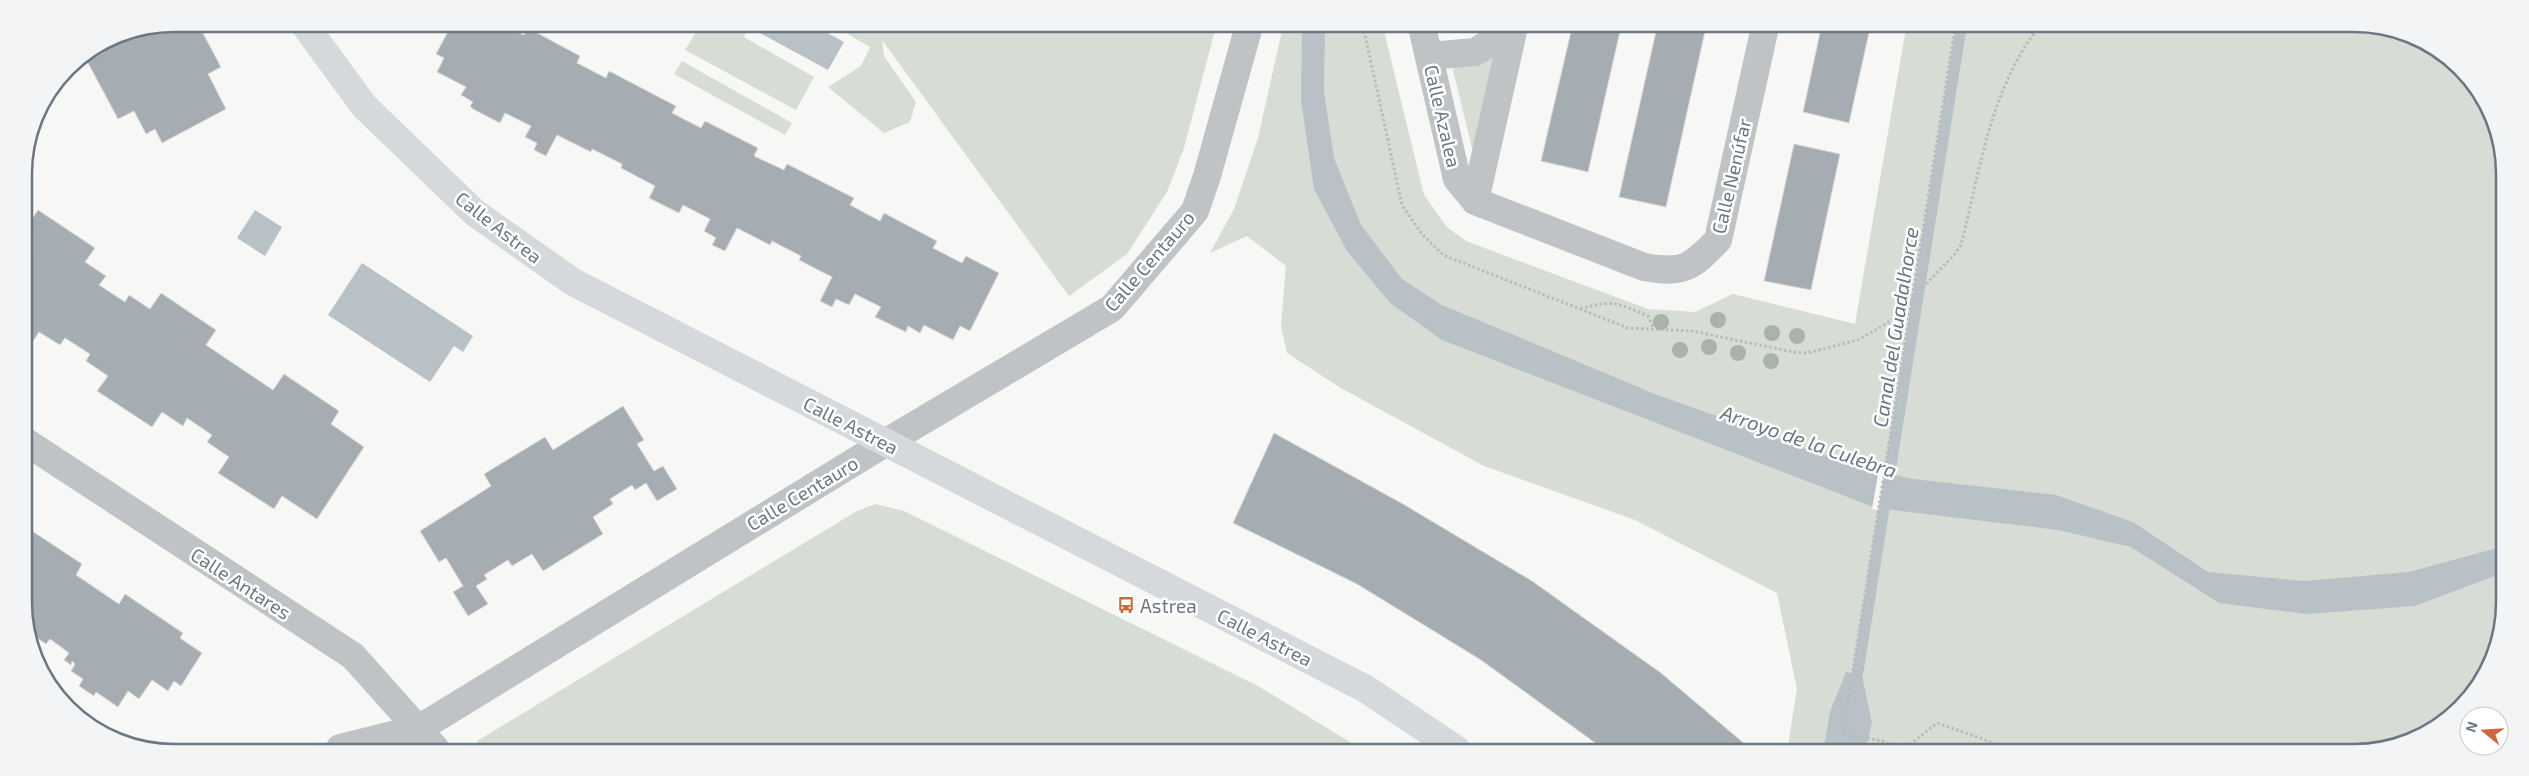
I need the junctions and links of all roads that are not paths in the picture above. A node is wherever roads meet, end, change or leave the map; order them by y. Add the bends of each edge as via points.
1 (310, 32) edge
2 (1247, 32) edge
3 (1423, 32) edge
4 (1506, 32) edge
5 (1513, 32) edge
6 (1764, 32) edge
7 (1428, 56) junction
8 (1475, 201) junction
9 (885, 443) junction
10 (32, 446) edge
11 (428, 738) edge
12 (1447, 743) edge
13 (376, 744) edge

1 - 9 street, Calle Astrea via 364,106 475,213 572,282
2 - 9 street, Calle Centauro via 1195,212 1112,308
3 - 7 street, Calle Azalea
4 - 7 street via 1475,52
5 - 8 street
6 - 8 street, Calle Nenúfar via 1718,240 1698,261 1669,271 1644,267
7 - 8 street, Calle Azalea via 1457,179
9 - 11 street, Calle Centauro
9 - 12 street, Calle Astrea via 1366,689
10 - 11 street, Calle Antares via 353,656
11 - 13 street, Calle Centauro

